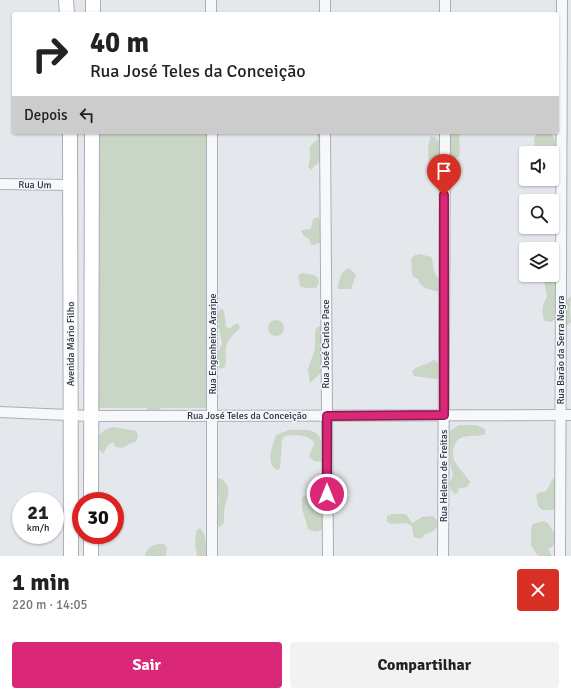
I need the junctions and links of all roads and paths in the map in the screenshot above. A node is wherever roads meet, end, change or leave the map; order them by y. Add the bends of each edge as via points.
1 (66, 0) edge
2 (93, 0) edge
3 (211, 0) edge
4 (325, 0) edge
5 (445, 0) edge
6 (562, 0) edge
7 (67, 12) edge
8 (93, 12) edge
9 (211, 12) edge
10 (325, 12) edge
11 (445, 12) edge
12 (563, 77) edge
13 (70, 134) edge
14 (92, 134) edge
15 (212, 134) edge
16 (326, 134) edge
17 (444, 134) edge
18 (0, 184) edge
19 (70, 185) junction
20 (0, 412) edge
21 (71, 415) junction
22 (213, 415) junction
23 (444, 415) junction
24 (566, 415) edge
25 (90, 416) junction
26 (327, 416) junction
27 (90, 492) edge
28 (91, 544) edge
29 (71, 556) edge
30 (91, 556) edge
31 (212, 556) edge
32 (328, 556) edge
33 (443, 556) edge
34 (560, 556) edge

1 - 7 main road
2 - 8 main road
3 - 9 street
4 - 10 street
5 - 11 street
6 - 12 street, Rua Barão da Serra Negra
12 - 24 street, Rua Barão da Serra Negra
13 - 19 main road, Avenida Mário Filho
14 - 25 main road, Avenida Mário Filho
15 - 22 street, Rua Engenheiro Araripe
16 - 26 street, Rua José Carlos Pace
17 - 23 street, Rua Heleno de Freitas
18 - 19 street, Rua Um
19 - 21 main road, Avenida Mário Filho
20 - 21 street
21 - 25 street, Rua José Teles da Conceição
21 - 29 main road, Avenida Mário Filho
22 - 25 street, Rua José Teles da Conceição
22 - 26 street, Rua José Teles da Conceição
22 - 31 street, Rua Engenheiro Araripe
23 - 24 street, Rua José Teles da Conceição
23 - 26 street, Rua José Teles da Conceição
23 - 33 street, Rua Heleno de Freitas
24 - 34 street, Rua Barão da Serra Negra
25 - 27 main road, Avenida Mário Filho
26 - 32 street, Rua José Carlos Pace
28 - 30 main road

